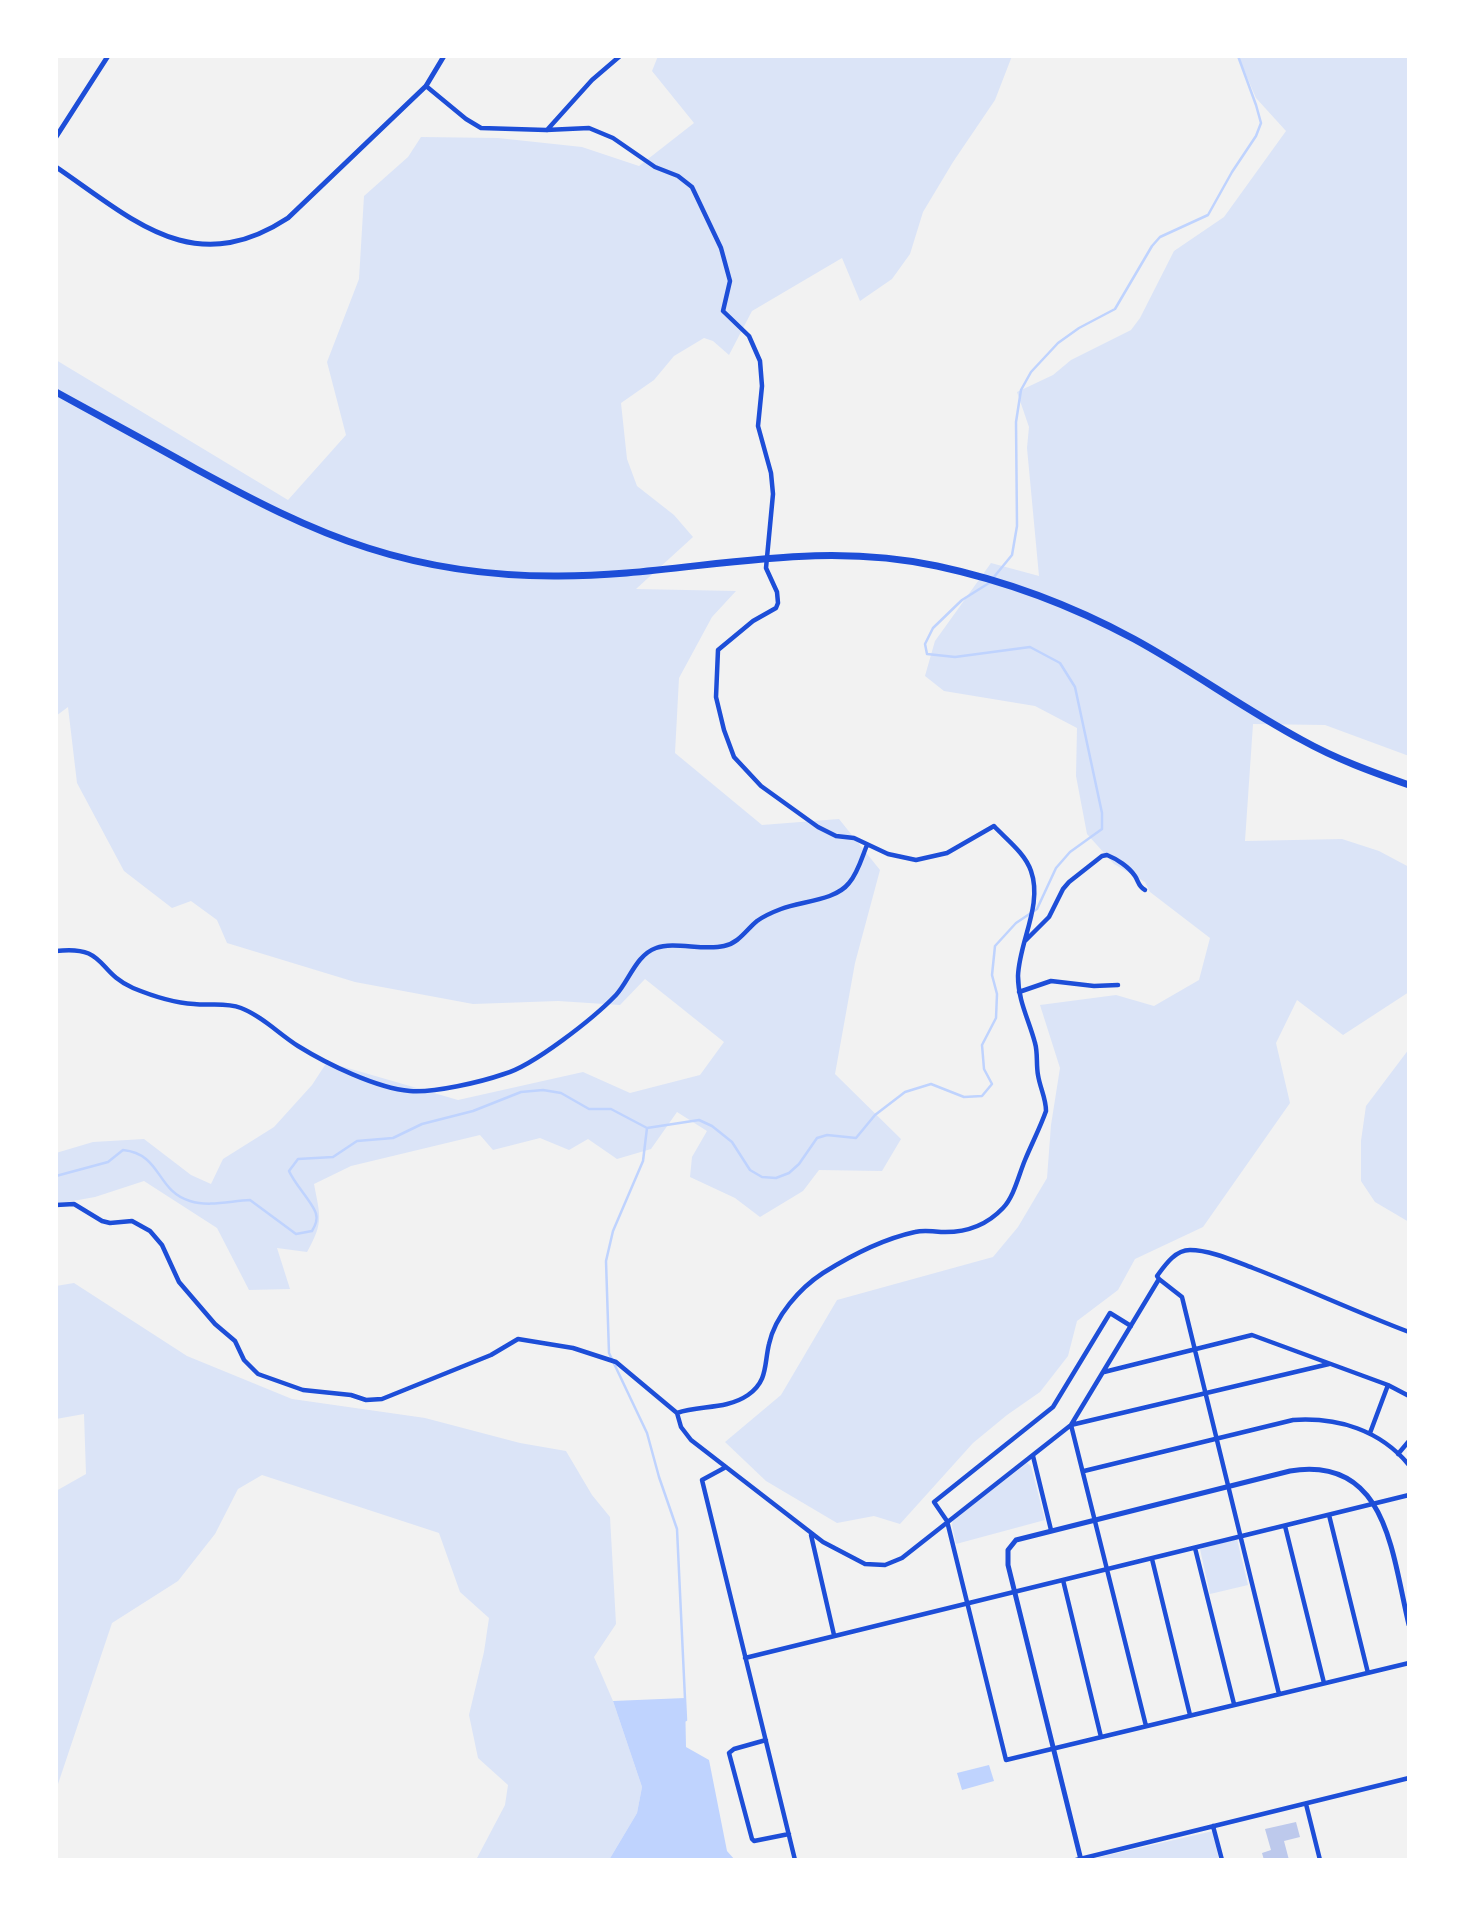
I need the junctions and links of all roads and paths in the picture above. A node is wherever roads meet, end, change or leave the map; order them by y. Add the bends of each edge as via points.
1 (108, 56) edge
2 (444, 56) edge
3 (620, 56) edge
4 (426, 86) junction
5 (547, 130) junction
6 (56, 137) edge
7 (56, 167) edge
8 (56, 392) edge
9 (1409, 785) edge
10 (867, 845) junction
11 (1145, 890) dead end
12 (1025, 939) junction
13 (56, 951) edge
14 (1118, 985) dead end
15 (1019, 992) junction
16 (56, 1205) edge
17 (1160, 1279) junction
18 (1131, 1326) junction
19 (1409, 1332) edge
20 (1194, 1349) junction
21 (1329, 1364) junction
22 (1104, 1372) junction
23 (1388, 1385) junction
24 (1205, 1394) junction
25 (1409, 1396) edge
26 (677, 1413) junction
27 (1072, 1425) junction
28 (1370, 1433) junction
29 (1216, 1438) junction
30 (1409, 1441) edge
31 (1398, 1454) junction
32 (1032, 1456) junction
33 (1409, 1465) edge
34 (726, 1467) junction
35 (1083, 1471) junction
36 (1228, 1487) junction
37 (1409, 1495) edge
38 (1375, 1504) junction
39 (1329, 1515) junction
40 (1096, 1519) junction
41 (947, 1521) junction
42 (1285, 1526) junction
43 (1051, 1530) junction
44 (811, 1535) junction
45 (1240, 1537) junction
46 (1195, 1548) junction
47 (1152, 1559) junction
48 (1107, 1569) junction
49 (1063, 1580) junction
50 (1015, 1592) junction
51 (968, 1604) junction
52 (1409, 1625) edge
53 (834, 1636) junction
54 (745, 1658) junction
55 (1409, 1663) edge
56 (1368, 1673) junction
57 (1324, 1683) junction
58 (1279, 1694) junction
59 (1234, 1704) junction
60 (1190, 1715) junction
61 (1146, 1726) junction
62 (1101, 1737) junction
63 (766, 1740) junction
64 (1054, 1749) junction
65 (1409, 1778) edge
66 (1306, 1804) junction
67 (1213, 1826) junction
68 (789, 1834) junction
69 (795, 1860) edge
70 (1079, 1860) edge
71 (1222, 1860) edge
72 (1320, 1860) edge

1 - 6 street
2 - 4 street
3 - 5 street
4 - 5 street via 481,128
4 - 7 street via 288,218 265,233 225,244 193,244 163,236
5 - 10 street via 589,128 678,176 692,187 721,248 730,281 723,311 749,336 761,370 758,426 774,494 766,568 778,603 718,650 716,696 724,730 734,757 761,786 818,827
8 - 9 main road via 284,514 397,556 472,571 556,577 776,556 859,555 933,565 1010,585 1074,609 1136,640 1320,750
10 - 12 street via 916,860 947,853 994,826 1031,869 1034,884
10 - 13 street via 849,883 840,890 772,913 727,946 660,946 649,951 616,995 535,1059 505,1074 425,1091 384,1085 327,1062 230,1004 191,1004 146,992 120,981 83,950
11 - 12 street via 1119,861 1102,856 1063,888 1049,917
12 - 15 street
14 - 15 street via 1051,981
15 - 26 street via 1036,1045 1046,1111 1005,1207 965,1232 901,1235 807,1283 773,1330 761,1384 723,1406
16 - 26 street via 75,1204 110,1223 132,1221 150,1231 162,1245 178,1282 235,1341 250,1367 303,1390 382,1399 491,1355 518,1339 573,1348 616,1362
17 - 18 street
17 - 19 street via 1157,1276 1168,1261 1181,1252 1202,1252
17 - 20 street via 1182,1297
18 - 22 street
18 - 41 street via 1110,1313 1053,1407 934,1502
20 - 21 street via 1252,1335
20 - 22 street
20 - 24 street
21 - 23 street
21 - 24 street
22 - 27 street
23 - 25 street
23 - 28 street
24 - 27 street
24 - 29 street
26 - 34 street via 691,1440
27 - 32 street
27 - 35 street
28 - 29 street via 1343,1423 1308,1419
28 - 31 street
29 - 35 street
29 - 36 street
30 - 31 street
31 - 33 street
32 - 41 street
32 - 43 street
34 - 44 street
34 - 54 street via 702,1480
35 - 40 street
36 - 38 street via 1317,1469 1351,1480
36 - 40 street
36 - 45 street
37 - 38 street
38 - 39 street
38 - 52 street via 1384,1522
39 - 42 street
39 - 56 street
40 - 43 street
40 - 48 street
41 - 44 street via 902,1558 885,1564 864,1564
41 - 51 street
42 - 45 street
42 - 57 street
43 - 50 street via 1016,1540 1008,1550
44 - 53 street
45 - 46 street
45 - 58 street
46 - 47 street
46 - 59 street
47 - 48 street
47 - 60 street
48 - 49 street
48 - 61 street
49 - 50 street
49 - 62 street
50 - 51 street
50 - 64 street
51 - 53 street
51 - 64 street via 1006,1760
53 - 54 street
54 - 63 street
55 - 56 street
56 - 57 street
57 - 58 street
58 - 59 street
59 - 60 street
60 - 61 street
61 - 62 street
62 - 64 street
63 - 68 street
63 - 68 street via 729,1753 752,1839
64 - 70 street
65 - 66 street
66 - 67 street
66 - 72 street
67 - 70 street
67 - 71 street
68 - 69 street

